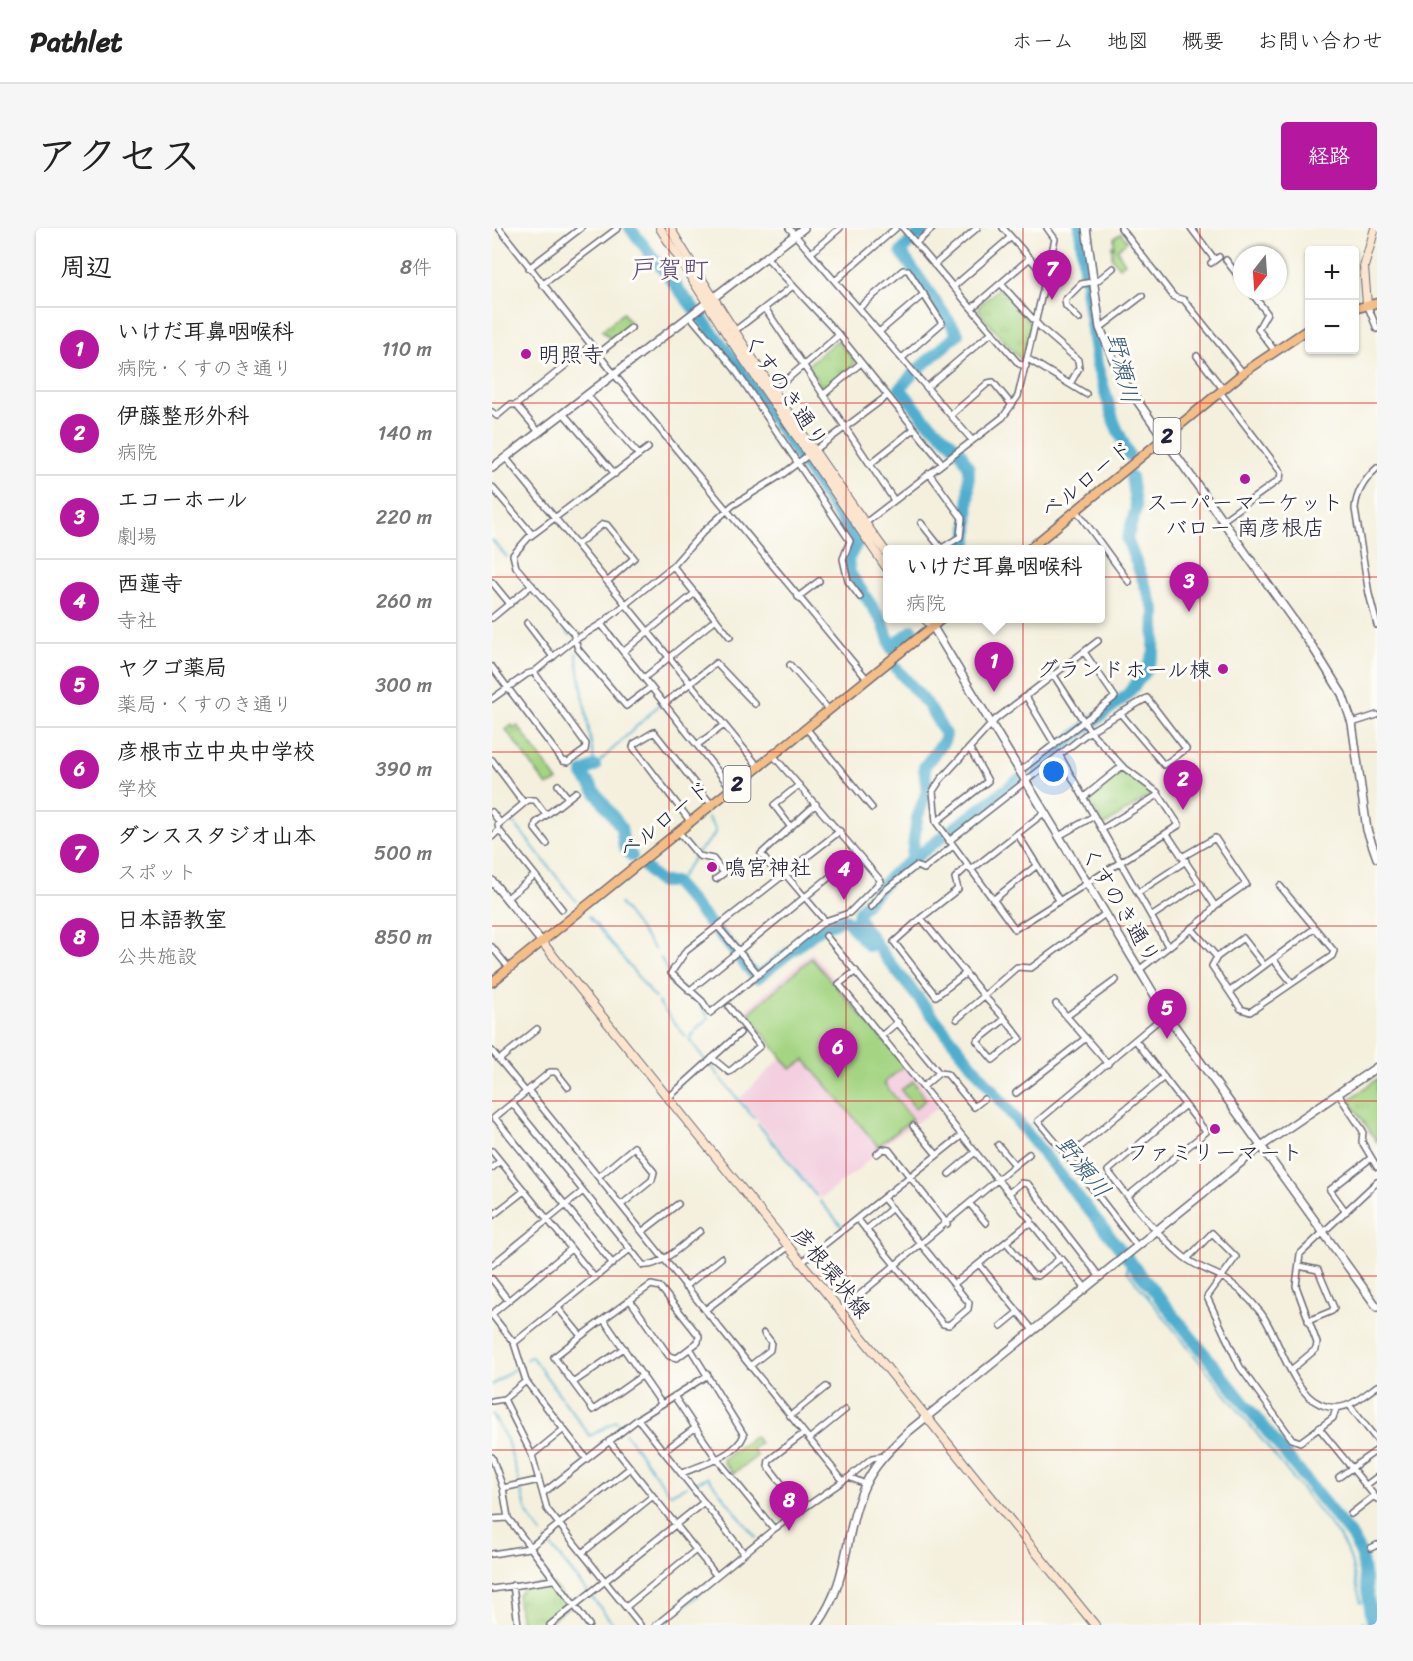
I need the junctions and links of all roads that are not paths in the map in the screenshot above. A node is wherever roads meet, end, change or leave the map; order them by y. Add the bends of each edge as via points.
1 (499, 228) edge
2 (581, 228) edge
3 (618, 228) edge
4 (660, 228) edge
5 (670, 228) edge
6 (789, 228) edge
7 (804, 228) edge
8 (840, 228) edge
9 (896, 228) edge
10 (903, 228) edge
11 (933, 228) edge
12 (977, 228) edge
13 (1002, 228) edge
14 (1047, 228) edge
15 (1086, 228) edge
16 (1121, 228) edge
17 (1191, 228) edge
18 (1375, 228) edge
19 (796, 235) junction
20 (1011, 237) junction
21 (916, 243) junction
22 (811, 253) junction
23 (767, 258) junction
24 (1030, 258) junction
25 (1215, 260) dead end
26 (1226, 260) dead end
27 (934, 265) junction
28 (529, 268) junction
29 (1113, 268) dead end
30 (1233, 269) edge
31 (1047, 274) junction
32 (835, 281) junction
33 (1092, 282) junction
34 (1001, 284) junction
35 (542, 285) junction
36 (793, 286) junction
37 (953, 287) junction
38 (924, 294) junction
39 (1142, 296) dead end
40 (1257, 300) edge
41 (710, 301) junction
42 (1374, 303) edge
43 (765, 308) junction
44 (859, 308) junction
45 (972, 308) junction
46 (1359, 308) edge
47 (693, 313) junction
48 (1079, 319) dead end
49 (1036, 323) junction
50 (631, 328) dead end
51 (1100, 328) junction
52 (1377, 329) edge
53 (1305, 330) edge
54 (879, 332) junction
55 (992, 332) junction
56 (731, 333) junction
57 (838, 335) junction
58 (591, 345) junction
59 (1274, 350) junction
60 (598, 354) junction
61 (1197, 357) dead end
62 (902, 358) junction
63 (1028, 359) junction
64 (861, 363) junction
65 (803, 365) junction
66 (1026, 366) junction
67 (614, 374) junction
68 (1243, 374) junction
69 (1070, 384) junction
70 (927, 387) junction
71 (1222, 390) junction
72 (771, 393) junction
73 (1086, 394) dead end
74 (586, 395) junction
75 (823, 395) junction
76 (887, 396) junction
77 (1011, 404) junction
78 (516, 405) junction
79 (492, 412) edge
80 (563, 413) junction
81 (951, 415) junction
82 (846, 428) junction
83 (914, 429) junction
84 (539, 432) junction
85 (1163, 439) junction
86 (972, 440) junction
87 (648, 448) dead end
88 (639, 455) junction
89 (506, 458) junction
90 (804, 458) junction
91 (942, 463) junction
92 (870, 464) junction
93 (493, 465) edge
94 (1377, 468) edge
95 (929, 473) junction
96 (615, 474) junction
97 (492, 487) edge
98 (894, 500) junction
99 (728, 509) junction
100 (1077, 511) junction
101 (556, 519) junction
102 (1222, 521) junction
103 (921, 523) dead end
104 (861, 526) junction
105 (532, 534) junction
106 (578, 544) junction
107 (937, 545) edge
108 (947, 545) edge
109 (1033, 545) edge
110 (1102, 545) edge
111 (1105, 549) edge
112 (883, 550) edge
113 (883, 562) edge
114 (673, 566) junction
115 (608, 581) junction
116 (819, 581) dead end
117 (492, 582) edge
118 (1129, 582) dead end
119 (532, 585) junction
120 (695, 593) junction
121 (798, 597) junction
122 (860, 597) dead end
123 (510, 604) junction
124 (627, 604) junction
125 (492, 618) edge
126 (716, 619) junction
127 (527, 623) dead end
128 (932, 623) edge
129 (601, 624) junction
130 (1377, 625) edge
131 (648, 631) junction
132 (730, 637) dead end
133 (576, 641) junction
134 (1098, 641) dead end
135 (623, 652) junction
136 (1084, 652) junction
137 (553, 657) junction
138 (669, 657) junction
139 (790, 665) dead end
140 (492, 667) edge
141 (534, 672) junction
142 (1053, 674) junction
143 (644, 678) junction
144 (867, 679) junction
145 (691, 684) junction
146 (509, 687) junction
147 (651, 687) junction
148 (1027, 698) junction
149 (492, 699) edge
150 (665, 703) junction
151 (755, 704) dead end
152 (626, 706) junction
153 (829, 710) junction
154 (621, 711) dead end
155 (1120, 713) junction
156 (1377, 715) edge
157 (1352, 723) junction
158 (993, 724) junction
159 (724, 725) junction
160 (1087, 726) junction
161 (806, 728) junction
162 (698, 745) junction
163 (1055, 746) junction
164 (970, 749) junction
165 (772, 754) junction
166 (1060, 756) junction
167 (492, 760) edge
168 (758, 766) junction
169 (1122, 766) junction
170 (1020, 771) junction
171 (1027, 781) junction
172 (799, 784) junction
173 (558, 785) dead end
174 (731, 788) junction
175 (576, 792) dead end
176 (1158, 795) junction
177 (1083, 797) junction
178 (568, 798) junction
179 (524, 803) junction
180 (711, 804) junction
181 (816, 804) junction
182 (872, 808) dead end
183 (492, 812) edge
184 (1045, 812) junction
185 (546, 815) junction
186 (1094, 816) junction
187 (690, 821) junction
188 (936, 822) junction
189 (500, 823) junction
190 (790, 826) junction
191 (1102, 829) junction
192 (499, 830) junction
193 (678, 831) junction
194 (840, 831) junction
195 (1167, 834) junction
196 (1018, 835) junction
197 (1059, 836) junction
198 (492, 837) edge
199 (948, 840) junction
200 (547, 844) dead end
201 (858, 854) junction
202 (1377, 858) edge
203 (1184, 859) junction
204 (1123, 862) junction
205 (1036, 866) junction
206 (970, 868) junction
207 (535, 875) junction
208 (782, 876) junction
209 (716, 879) dead end
210 (492, 881) edge
211 (1086, 883) junction
212 (1201, 884) junction
213 (1280, 886) dead end
214 (1139, 892) junction
215 (804, 898) junction
216 (507, 899) junction
217 (993, 900) junction
218 (1059, 900) junction
219 (1215, 906) junction
220 (871, 908) dead end
221 (562, 909) dead end
222 (1105, 914) junction
223 (1152, 916) junction
224 (921, 918) junction
225 (825, 921) junction
226 (719, 928) junction
227 (1191, 928) junction
228 (1315, 928) junction
229 (826, 936) dead end
230 (542, 942) junction
231 (1168, 946) junction
232 (492, 947) edge
233 (739, 950) junction
234 (1216, 957) junction
235 (1273, 958) junction
236 (1264, 965) junction
237 (509, 968) junction
238 (1139, 970) junction
239 (856, 971) junction
240 (758, 974) junction
241 (965, 974) junction
242 (1116, 980) dead end
243 (492, 982) edge
244 (1292, 983) junction
245 (689, 991) junction
246 (1230, 992) junction
247 (984, 996) junction
248 (1056, 1004) dead end
249 (729, 1007) dead end
250 (1166, 1014) junction
251 (1067, 1016) junction
252 (957, 1018) dead end
253 (1005, 1019) junction
254 (898, 1022) junction
255 (537, 1029) dead end
256 (740, 1033) dead end
257 (881, 1036) junction
258 (1086, 1038) junction
259 (1136, 1041) junction
260 (492, 1051) edge
261 (712, 1058) junction
262 (496, 1060) edge
263 (1108, 1064) junction
264 (1377, 1066) edge
265 (939, 1073) junction
266 (1164, 1077) junction
267 (924, 1086) junction
268 (568, 1087) dead end
269 (527, 1091) junction
270 (1016, 1093) dead end
271 (1339, 1095) junction
272 (668, 1098) junction
273 (984, 1099) dead end
274 (512, 1103) junction
275 (1185, 1105) junction
276 (493, 1119) edge
277 (913, 1126) dead end
278 (961, 1136) junction
279 (998, 1145) dead end
280 (1260, 1147) junction
281 (492, 1151) edge
282 (974, 1153) junction
283 (877, 1154) dead end
284 (1029, 1154) dead end
285 (937, 1155) junction
286 (1068, 1157) junction
287 (1371, 1158) junction
288 (500, 1161) junction
289 (1015, 1165) junction
290 (1377, 1167) edge
291 (492, 1168) edge
292 (949, 1174) dead end
293 (598, 1177) junction
294 (910, 1178) junction
295 (997, 1180) junction
296 (1377, 1182) edge
297 (524, 1191) junction
298 (583, 1191) junction
299 (1009, 1193) junction
300 (1128, 1196) junction
301 (884, 1199) junction
302 (678, 1204) dead end
303 (970, 1204) junction
304 (566, 1205) junction
305 (621, 1205) junction
306 (892, 1209) junction
307 (1346, 1212) junction
308 (492, 1216) edge
309 (548, 1220) junction
310 (860, 1222) dead end
311 (986, 1223) dead end
312 (947, 1224) junction
313 (1030, 1225) junction
314 (866, 1230) junction
315 (700, 1231) dead end
316 (1157, 1231) junction
317 (643, 1232) junction
318 (1323, 1232) junction
319 (1006, 1242) junction
320 (921, 1245) junction
321 (788, 1247) junction
322 (1135, 1248) junction
323 (571, 1249) junction
324 (630, 1249) junction
325 (721, 1258) dead end
326 (1058, 1258) junction
327 (665, 1259) junction
328 (1187, 1259) junction
329 (801, 1263) junction
330 (613, 1264) junction
331 (979, 1264) junction
332 (492, 1265) edge
333 (896, 1266) junction
334 (1299, 1266) junction
335 (1099, 1276) junction
336 (1222, 1277) junction
337 (595, 1278) junction
338 (492, 1279) edge
339 (954, 1284) junction
340 (685, 1287) junction
341 (1085, 1287) junction
342 (508, 1300) junction
343 (630, 1300) junction
344 (1377, 1307) edge
345 (558, 1308) junction
346 (705, 1310) junction
347 (840, 1311) junction
348 (1018, 1312) junction
349 (492, 1314) edge
350 (604, 1320) junction
351 (1308, 1321) junction
352 (1001, 1326) dead end
353 (1032, 1329) junction
354 (764, 1333) dead end
355 (581, 1336) junction
356 (514, 1343) junction
357 (624, 1348) junction
358 (690, 1348) junction
359 (750, 1366) junction
360 (1291, 1370) junction
361 (643, 1375) junction
362 (708, 1375) junction
363 (526, 1381) junction
364 (574, 1382) junction
365 (1377, 1386) edge
366 (826, 1387) dead end
367 (674, 1396) junction
368 (504, 1399) junction
369 (492, 1401) edge
370 (661, 1403) junction
371 (1350, 1406) junction
372 (1335, 1409) junction
373 (845, 1410) dead end
374 (790, 1416) junction
375 (925, 1416) junction
376 (638, 1419) junction
377 (695, 1428) junction
378 (1319, 1428) junction
379 (564, 1430) junction
380 (804, 1434) junction
381 (809, 1439) junction
382 (1377, 1440) edge
383 (609, 1441) junction
384 (664, 1450) junction
385 (1377, 1450) edge
386 (532, 1455) junction
387 (492, 1456) edge
388 (885, 1456) junction
389 (586, 1458) junction
390 (716, 1458) junction
391 (630, 1467) junction
392 (1351, 1468) junction
393 (682, 1473) junction
394 (1339, 1477) dead end
395 (1377, 1477) edge
396 (846, 1479) junction
397 (539, 1480) junction
398 (866, 1484) junction
399 (1365, 1485) junction
400 (502, 1488) junction
401 (543, 1493) junction
402 (652, 1496) junction
403 (1376, 1497) edge
404 (704, 1502) junction
405 (802, 1510) junction
406 (1351, 1514) dead end
407 (508, 1518) junction
408 (492, 1519) edge
409 (676, 1524) junction
410 (559, 1525) junction
411 (774, 1529) junction
412 (529, 1548) junction
413 (696, 1550) junction
414 (582, 1553) junction
415 (744, 1553) junction
416 (492, 1554) edge
417 (716, 1575) junction
418 (554, 1580) junction
419 (604, 1581) junction
420 (513, 1585) junction
421 (492, 1588) edge
422 (574, 1606) junction
423 (626, 1607) junction
424 (519, 1625) edge
425 (550, 1625) edge
426 (589, 1625) edge
427 (640, 1625) edge
428 (656, 1625) edge
429 (817, 1625) edge
430 (1095, 1625) edge

1 - 28 street
2 - 28 street
3 - 35 street
4 - 41 main road, くすのき通り
5 - 41 main road, くすのき通り
6 - 19 street
7 - 19 street
8 - 22 street
9 - 32 street
10 - 21 street
11 - 21 street
12 - 27 street
13 - 20 street
14 - 31 street via 1055,239
15 - 33 street
16 - 68 street via 1174,297 1184,300
17 - 25 street
18 - 42 main road via 1364,267
19 - 22 street
19 - 23 street
20 - 24 street
20 - 37 street
21 - 27 street
22 - 32 street
23 - 36 street
23 - 41 street
24 - 31 street
24 - 34 street
26 - 30 street
27 - 37 street
28 - 35 street
29 - 33 street
31 - 49 street
32 - 44 street
33 - 48 street via 1082,284 1065,300
33 - 51 street
34 - 45 street
34 - 49 street
35 - 58 street
36 - 43 street
36 - 57 street
37 - 45 street
38 - 44 street via 908,270 903,270
38 - 54 street
38 - 62 street via 942,323
39 - 51 street
40 - 59 street via 1267,313 1258,329
41 - 47 street
41 - 56 main road, くすのき通り
42 - 46 main road
42 - 52 street
43 - 56 street
43 - 65 street
44 - 54 street
45 - 55 street
47 - 67 street
47 - 90 street
49 - 63 street
49 - 69 street via 1078,360 1079,368
50 - 60 street
51 - 85 street via 1121,378
53 - 59 main road, ベルロード / 2
54 - 62 street
55 - 66 street via 1019,364
55 - 70 street
56 - 72 main road, くすのき通り
57 - 64 street
57 - 65 street
58 - 60 street
58 - 78 street
59 - 68 main road, ベルロード / 2
60 - 67 street
61 - 71 street
62 - 70 street
63 - 66 street
63 - 69 street
64 - 75 street
64 - 76 street
65 - 72 street
65 - 75 street
66 - 77 street via 1022,385
67 - 74 street
67 - 99 street
68 - 71 main road, ベルロード / 2
69 - 73 street
70 - 81 street
71 - 85 main road, ベルロード / 2
71 - 102 street via 1281,472 1280,479
72 - 90 main road, くすのき通り
74 - 80 street
74 - 88 street
75 - 82 street
76 - 82 street
76 - 83 street
77 - 81 street via 993,382
77 - 86 street via 1003,417
78 - 79 street via 510,405 497,416
78 - 84 street
80 - 84 street
80 - 96 street
81 - 86 street
82 - 90 street
82 - 92 street
83 - 91 street
83 - 92 street
84 - 89 street
85 - 100 main road, ベルロード / 2
85 - 102 street
86 - 91 street
87 - 88 street
88 - 96 street
89 - 93 street
89 - 101 street
90 - 99 street
90 - 104 main road, くすのき通り
90 - 122 street via 850,540 843,559 848,581
91 - 95 street
92 - 98 street
94 - 130 street via 1356,498 1355,509
95 - 98 street
95 - 108 street via 962,518 960,537
96 - 101 street
97 - 105 street
98 - 104 street
99 - 114 street
99 - 121 street
100 - 109 main road, ベルロード / 2
100 - 110 street
101 - 105 street
101 - 106 street
102 - 157 street via 1333,679
103 - 107 street
104 - 112 main road, くすのき通り
104 - 113 main road, くすのき通り
105 - 119 street via 513,555 516,567
106 - 115 street
106 - 115 street via 603,524 634,558
111 - 118 street
114 - 120 street
114 - 124 street
115 - 124 street
116 - 121 street
117 - 123 street
119 - 123 street
119 - 133 street
120 - 126 street
120 - 131 street
121 - 144 street
123 - 125 street
124 - 129 street
124 - 131 street
126 - 132 street
126 - 138 street
127 - 137 street
128 - 144 main road, ベルロード / 2
128 - 158 street, くすのき通り
129 - 133 street
129 - 135 street
131 - 135 street
131 - 138 street
133 - 137 street
133 - 152 street via 578,649
134 - 136 street
135 - 143 street
136 - 142 street
136 - 160 street via 1115,697
137 - 141 street
138 - 143 street
138 - 145 street
139 - 153 street
140 - 146 street
141 - 146 street
141 - 146 street via 586,744 585,750 568,762 563,761
142 - 148 street
142 - 160 street
143 - 147 street
144 - 153 main road, ベルロード / 2
145 - 150 street
145 - 151 street via 720,663
145 - 159 street
146 - 149 street
147 - 150 street
147 - 152 street
148 - 158 street
148 - 163 street
150 - 162 street
152 - 154 street
153 - 161 main road, ベルロード / 2
155 - 155 street via 1164,765 1186,749 1147,698
155 - 160 street
156 - 157 street
157 - 202 street via 1367,830
158 - 164 street
158 - 170 street, くすのき通り
159 - 162 street
159 - 168 street
160 - 163 street
160 - 166 street
160 - 169 street
161 - 165 main road, ベルロード / 2
161 - 182 street
162 - 174 street
163 - 170 street
164 - 188 street via 933,791
164 - 188 street via 988,781
165 - 168 main road, ベルロード / 2
165 - 172 street
166 - 171 street
166 - 177 street
167 - 179 street
168 - 174 main road, ベルロード / 2
169 - 176 street
169 - 177 street
170 - 171 street, くすのき通り
171 - 184 street, くすのき通り
171 - 199 street
172 - 181 street
172 - 190 street via 774,805
173 - 178 street
174 - 180 main road, ベルロード / 2
175 - 178 street
176 - 191 street
176 - 195 street via 1179,825
177 - 186 street
178 - 185 street
179 - 185 street via 535,800
179 - 189 street
180 - 187 main road, ベルロード / 2
180 - 187 street via 654,732 634,744
181 - 190 street
181 - 194 street
183 - 189 street
184 - 196 street
184 - 197 street, くすのき通り
185 - 200 street via 535,829
186 - 191 street
186 - 197 street
187 - 193 main road, ベルロード / 2
188 - 199 street
189 - 192 street
190 - 208 street via 761,854
191 - 204 street
192 - 198 street
192 - 207 street
193 - 209 street via 699,856 713,860 724,873
193 - 230 main road, ベルロード / 2
194 - 201 street
194 - 208 street
195 - 203 street
195 - 204 street
196 - 205 street
196 - 206 street
197 - 211 street, くすのき通り
199 - 206 street
199 - 220 street via 924,869 916,866 884,891
201 - 215 street
201 - 225 street via 881,881 849,914
203 - 212 street
203 - 214 street
203 - 219 street via 1215,838 1246,884
204 - 211 street
204 - 214 street
205 - 217 street
205 - 218 street
206 - 217 street
206 - 224 street via 955,878 958,889
207 - 216 street
207 - 221 street
208 - 215 street
208 - 226 street
210 - 216 street
211 - 218 street
211 - 222 street, くすのき通り
212 - 219 street
212 - 223 street
213 - 228 street
214 - 223 street
215 - 225 street
215 - 233 street
216 - 230 street
217 - 218 street via 1015,929
219 - 227 street
222 - 238 street, くすのき通り
222 - 247 street via 1031,968 1017,967
223 - 231 street
224 - 241 street
224 - 241 street via 894,942 936,996
225 - 240 street
226 - 233 street
226 - 245 street via 686,951 671,973
227 - 231 street
227 - 234 street
228 - 235 street
228 - 244 street via 1334,951 1332,956
229 - 239 street
230 - 237 main road, ベルロード / 2
230 - 272 main road, 彦根環状線
231 - 238 street
232 - 237 street
233 - 240 street
233 - 245 street
234 - 236 street via 1243,938
234 - 246 street via 1212,966
235 - 236 street
235 - 244 street
236 - 246 street
237 - 243 main road, ベルロード / 2
238 - 250 street, くすのき通り
239 - 254 street
239 - 257 street via 839,984
240 - 245 street via 710,1013
241 - 247 street
242 - 251 street
244 - 246 street via 1250,1012 1241,1008
247 - 252 street
247 - 253 street
248 - 251 street
249 - 261 street via 760,1046 729,1072
250 - 259 street
250 - 280 street, くすのき通り
251 - 258 street
253 - 253 street via 977,1041 993,1060 1020,1038
254 - 257 street
254 - 265 street
255 - 262 street
256 - 261 street
257 - 267 street
258 - 263 street
258 - 270 street
259 - 263 street
259 - 266 street
260 - 262 street
261 - 272 street
262 - 269 street
263 - 286 street via 1038,1121
264 - 271 street
265 - 267 street
265 - 273 street via 947,1074 974,1107
266 - 275 street
266 - 286 street
267 - 278 street
268 - 269 street via 556,1072 550,1072
269 - 274 street
269 - 293 street
271 - 280 street
271 - 287 street via 1363,1131 1362,1143
272 - 321 main road, 彦根環状線
274 - 276 street
274 - 298 street
275 - 300 street via 1108,1171
275 - 300 street via 1206,1132
276 - 304 street
277 - 285 street
278 - 282 street
278 - 285 street
279 - 289 street
280 - 316 street
280 - 318 street, くすのき通り
281 - 288 street
282 - 292 street
282 - 295 street
283 - 294 street via 889,1150
284 - 289 street
285 - 294 street
286 - 322 street
287 - 290 street
287 - 307 street via 1330,1190
288 - 291 street
288 - 297 street
289 - 295 street
293 - 305 street
293 - 305 street via 634,1148 654,1172 652,1180
294 - 301 street
294 - 312 street
295 - 299 street
295 - 303 street
296 - 307 street
297 - 308 street
297 - 309 street
298 - 304 street
298 - 324 street
299 - 313 street
299 - 335 street via 1021,1183 1028,1184
300 - 316 street
301 - 306 street
301 - 329 street
302 - 317 street
303 - 311 street
303 - 312 street
304 - 309 street
304 - 330 street
305 - 317 street
306 - 314 street
306 - 320 street
307 - 318 street
309 - 323 street
309 - 332 street
310 - 314 street
312 - 320 street
313 - 319 street
313 - 326 street
314 - 333 street
315 - 327 street
316 - 322 street
316 - 328 street
317 - 327 street
318 - 334 street via 1304,1248
318 - 344 street, くすのき通り
319 - 326 street via 1033,1275 1038,1276
319 - 331 street
320 - 333 street
320 - 339 street
321 - 329 main road, 彦根環状線
321 - 346 street
322 - 335 street
323 - 337 street
323 - 342 street
324 - 327 street via 643,1265
324 - 330 street
325 - 340 street
326 - 341 street
327 - 340 street
328 - 336 street
328 - 336 street via 1212,1233 1236,1257
329 - 347 main road, 彦根環状線
330 - 337 street
331 - 339 street
331 - 348 street
333 - 339 street via 943,1324 949,1325 969,1309 969,1303
333 - 347 street
334 - 351 street via 1296,1286
334 - 351 street via 1318,1270 1334,1308
335 - 341 street
336 - 360 street via 1266,1320
336 - 378 street via 1207,1297 1240,1367 1292,1439 1300,1442
337 - 345 street
338 - 342 street
340 - 346 street
341 - 353 street
342 - 349 street
343 - 350 street
343 - 358 street via 669,1356 677,1358
343 - 358 street via 651,1286 660,1287 699,1336
345 - 355 street
345 - 356 street
346 - 359 street
347 - 375 main road, 彦根環状線
348 - 352 street
348 - 353 street
349 - 356 street
350 - 355 street
350 - 357 street
351 - 360 street via 1316,1337 1316,1349
353 - 375 street
354 - 359 street via 771,1342 770,1350
355 - 364 street via 554,1357
356 - 363 street
357 - 361 street
357 - 364 street
358 - 362 street
359 - 374 street
360 - 372 street via 1317,1403
361 - 364 street via 593,1410
361 - 370 street
362 - 367 street
362 - 390 street via 744,1435 741,1442
363 - 368 street
363 - 379 street
365 - 371 street
366 - 374 street
367 - 370 street
367 - 377 street
368 - 369 street
368 - 386 street
370 - 376 street
371 - 372 street
371 - 382 street
372 - 378 street via 1333,1418
373 - 381 street
374 - 380 street
375 - 388 street
375 - 430 main road, 彦根環状線
376 - 383 street
376 - 384 street
377 - 384 street
377 - 390 street
378 - 392 street
379 - 386 street
379 - 389 street
380 - 381 street
380 - 405 street via 769,1460 768,1466
381 - 396 street
383 - 389 street
383 - 391 street
384 - 393 street
385 - 392 street
386 - 397 street
387 - 400 street
388 - 396 street via 872,1458
388 - 398 street
389 - 401 street
390 - 393 street
390 - 411 street
391 - 402 street
391 - 410 street
392 - 394 street
392 - 399 street
393 - 404 street
395 - 399 street
396 - 398 street
396 - 405 street
397 - 400 street
397 - 401 street
398 - 429 street via 838,1587
399 - 403 street
400 - 407 street
401 - 410 street via 547,1509
402 - 409 street
402 - 414 street
403 - 406 street
404 - 409 street
404 - 415 street
405 - 411 street
407 - 408 street
407 - 412 street
409 - 413 street
409 - 419 street
410 - 412 street
410 - 414 street
411 - 415 street
412 - 416 street
412 - 418 street
413 - 417 street
413 - 423 street
414 - 419 street
415 - 417 street
417 - 428 street
418 - 420 street
418 - 422 street
419 - 422 street
419 - 423 street
420 - 421 street
420 - 424 street
422 - 425 street
422 - 426 street
423 - 427 street

